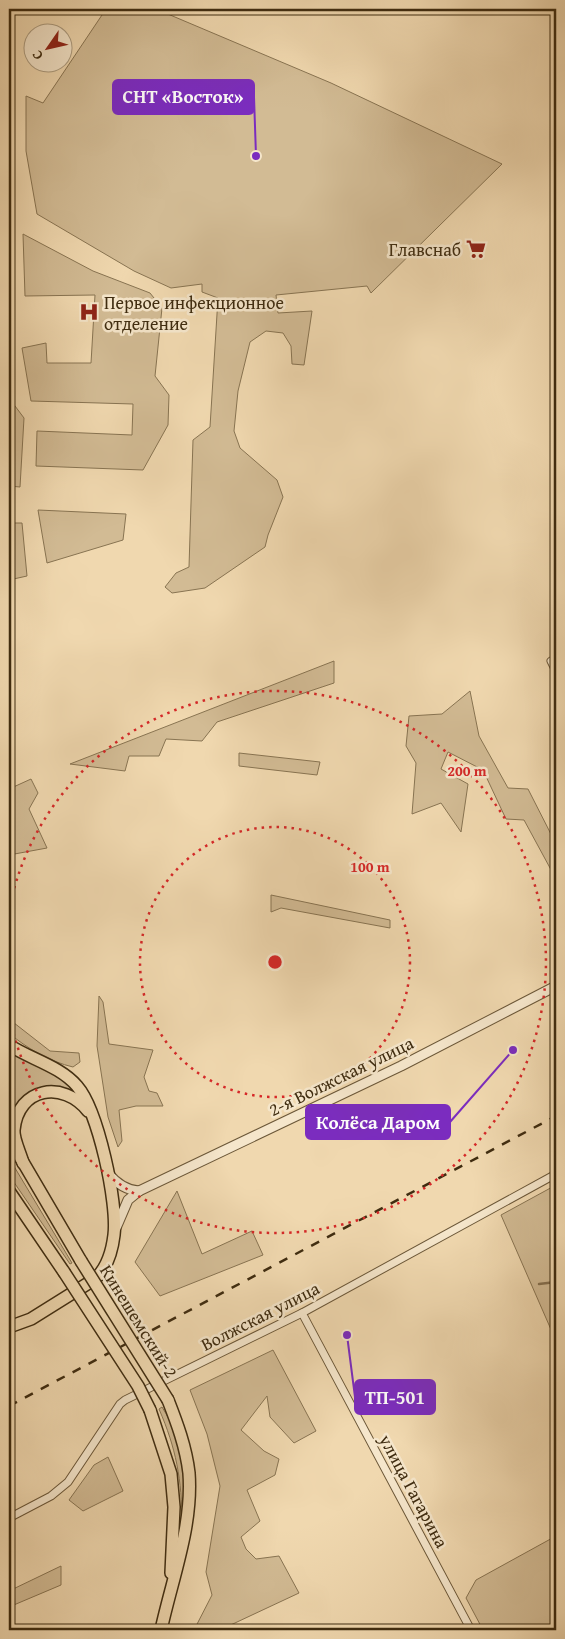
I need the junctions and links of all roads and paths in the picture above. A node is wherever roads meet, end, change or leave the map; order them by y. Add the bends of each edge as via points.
1 (556, 658) edge
2 (556, 671) edge
3 (556, 986) edge
4 (9, 1045) edge
5 (94, 1118) junction
6 (9, 1139) edge
7 (23, 1163) junction
8 (107, 1171) junction
9 (556, 1174) edge
10 (9, 1191) edge
11 (139, 1192) junction
12 (114, 1234) junction
13 (302, 1313) junction
14 (9, 1327) edge
15 (9, 1518) edge
16 (171, 1585) junction
17 (161, 1630) edge
18 (471, 1630) edge

1 - 2 street via 551,661
3 - 11 street, 2-я Волжская улица via 401,1066
4 - 5 main road via 70,1079 86,1099
5 - 7 main road via 82,1104 63,1093 41,1092 30,1098 22,1105 14,1131
5 - 8 main road
6 - 7 main road
7 - 16 main road, Кинешемский-2, bridge via 168,1400 180,1432 189,1473 188,1509 180,1557
8 - 11 street via 115,1181
8 - 12 main road via 112,1188
9 - 13 street, Волжская улица
10 - 16 main road, Кинешемский-2, bridge via 138,1386 150,1410 171,1474 174,1507
11 - 12 street via 128,1200
12 - 14 main road via 108,1262 94,1279 31,1319
13 - 15 street, Волжская улица via 125,1400 68,1482 51,1496
13 - 18 street, улица Гагарина
16 - 17 main road

